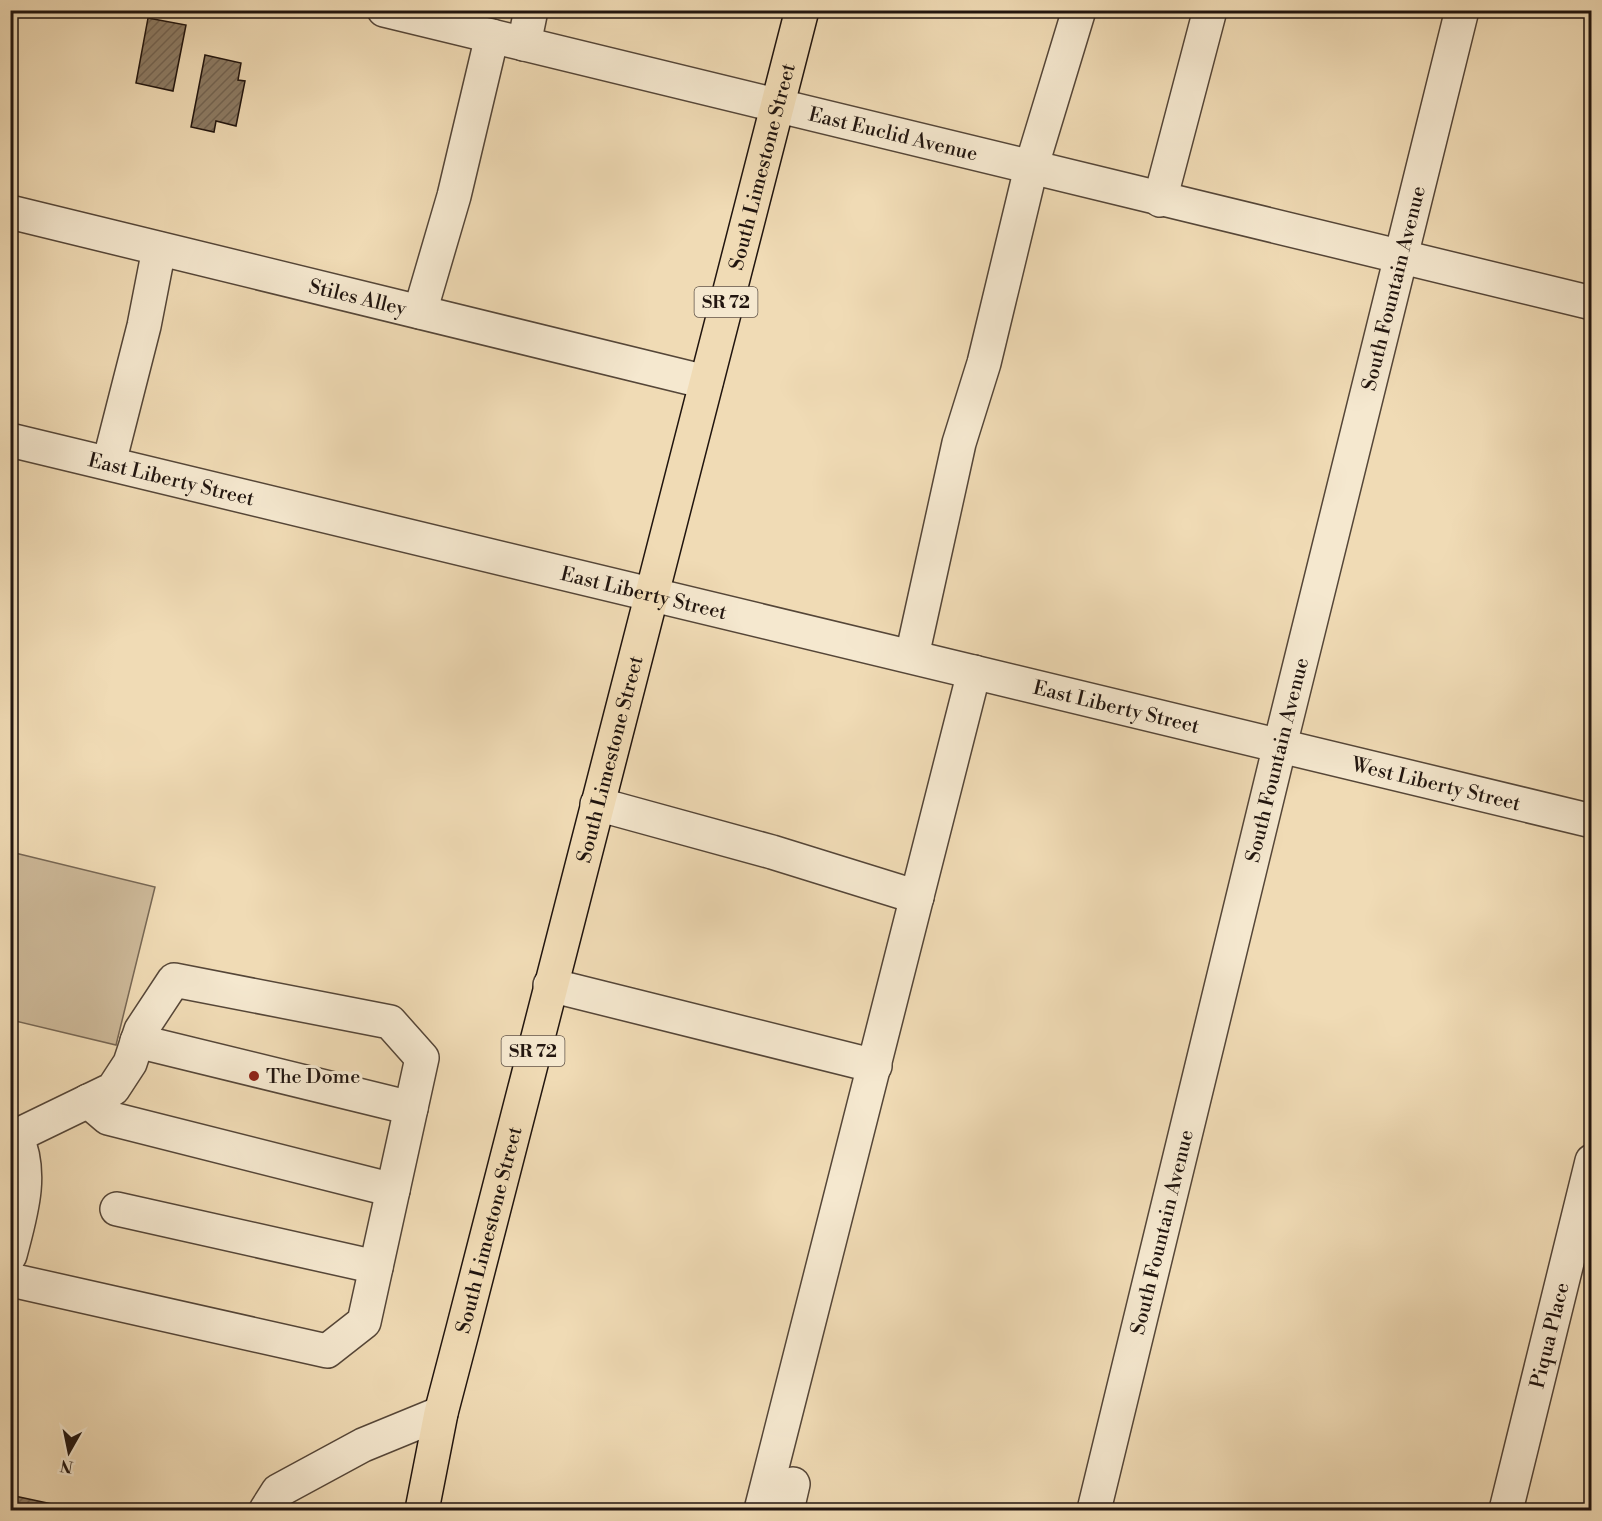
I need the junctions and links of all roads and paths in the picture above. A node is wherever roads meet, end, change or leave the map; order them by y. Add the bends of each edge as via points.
1 (384, 10) edge
2 (531, 10) edge
3 (802, 10) edge
4 (1079, 10) edge
5 (1210, 10) edge
6 (1462, 10) edge
7 (492, 36) junction
8 (524, 44) junction
9 (777, 105) junction
10 (1031, 168) junction
11 (1160, 200) junction
12 (10, 212) edge
13 (159, 249) junction
14 (1402, 256) junction
15 (1592, 303) edge
16 (420, 312) junction
17 (706, 382) junction
18 (10, 440) edge
19 (109, 463) junction
20 (650, 593) junction
21 (912, 656) junction
22 (974, 672) junction
23 (1280, 746) junction
24 (597, 804) junction
25 (1592, 821) edge
26 (917, 897) junction
27 (550, 985) junction
28 (137, 1041) junction
29 (875, 1066) junction
30 (100, 1095) junction
31 (411, 1108) junction
32 (13, 1136) edge
33 (1592, 1161) edge
34 (393, 1190) junction
35 (117, 1209) dead end
36 (10, 1255) edge
37 (376, 1267) junction
38 (10, 1276) edge
39 (441, 1413) junction
40 (266, 1510) edge
41 (422, 1510) edge
42 (761, 1510) edge
43 (1094, 1510) edge
44 (1506, 1510) edge

1 - 7 street, East Euclid Avenue
2 - 8 street
3 - 9 main road, South Limestone Street / SR 72
4 - 10 street
5 - 11 street
6 - 14 street, South Fountain Avenue
7 - 8 street, East Euclid Avenue
7 - 16 street via 454,196
8 - 9 street, East Euclid Avenue
9 - 10 street, East Euclid Avenue
9 - 17 main road, South Limestone Street / SR 72
10 - 11 street, East Euclid Avenue
10 - 21 street via 984,363 959,443
11 - 14 street, East Euclid Avenue
12 - 13 street, Stiles Alley
13 - 16 street, Stiles Alley
13 - 19 street
14 - 15 street, East Euclid Avenue
14 - 23 street, South Fountain Avenue
16 - 17 street, Stiles Alley
17 - 20 main road, South Limestone Street / SR 72
18 - 19 street, East Liberty Street
19 - 20 street, East Liberty Street
20 - 21 street, East Liberty Street
20 - 24 main road, South Limestone Street / SR 72
21 - 22 street, East Liberty Street
22 - 23 street, East Liberty Street
22 - 26 street
23 - 25 street, West Liberty Street
23 - 43 street, South Fountain Avenue
24 - 26 street
24 - 27 main road, South Limestone Street / SR 72
26 - 29 street
27 - 29 street
27 - 39 main road, South Limestone Street / SR 72
28 - 30 street via 130,1063
28 - 31 street
28 - 31 street via 174,980 390,1022 422,1058
29 - 42 street
30 - 32 street
30 - 34 street via 108,1118
31 - 34 street
32 - 36 street via 25,1154 24,1195
33 - 44 street, Piqua Place
34 - 37 street
35 - 37 street
37 - 38 street via 364,1322 327,1351 11,1280
39 - 40 street via 363,1445 278,1491
39 - 41 main road, South Limestone Street / SR 72

